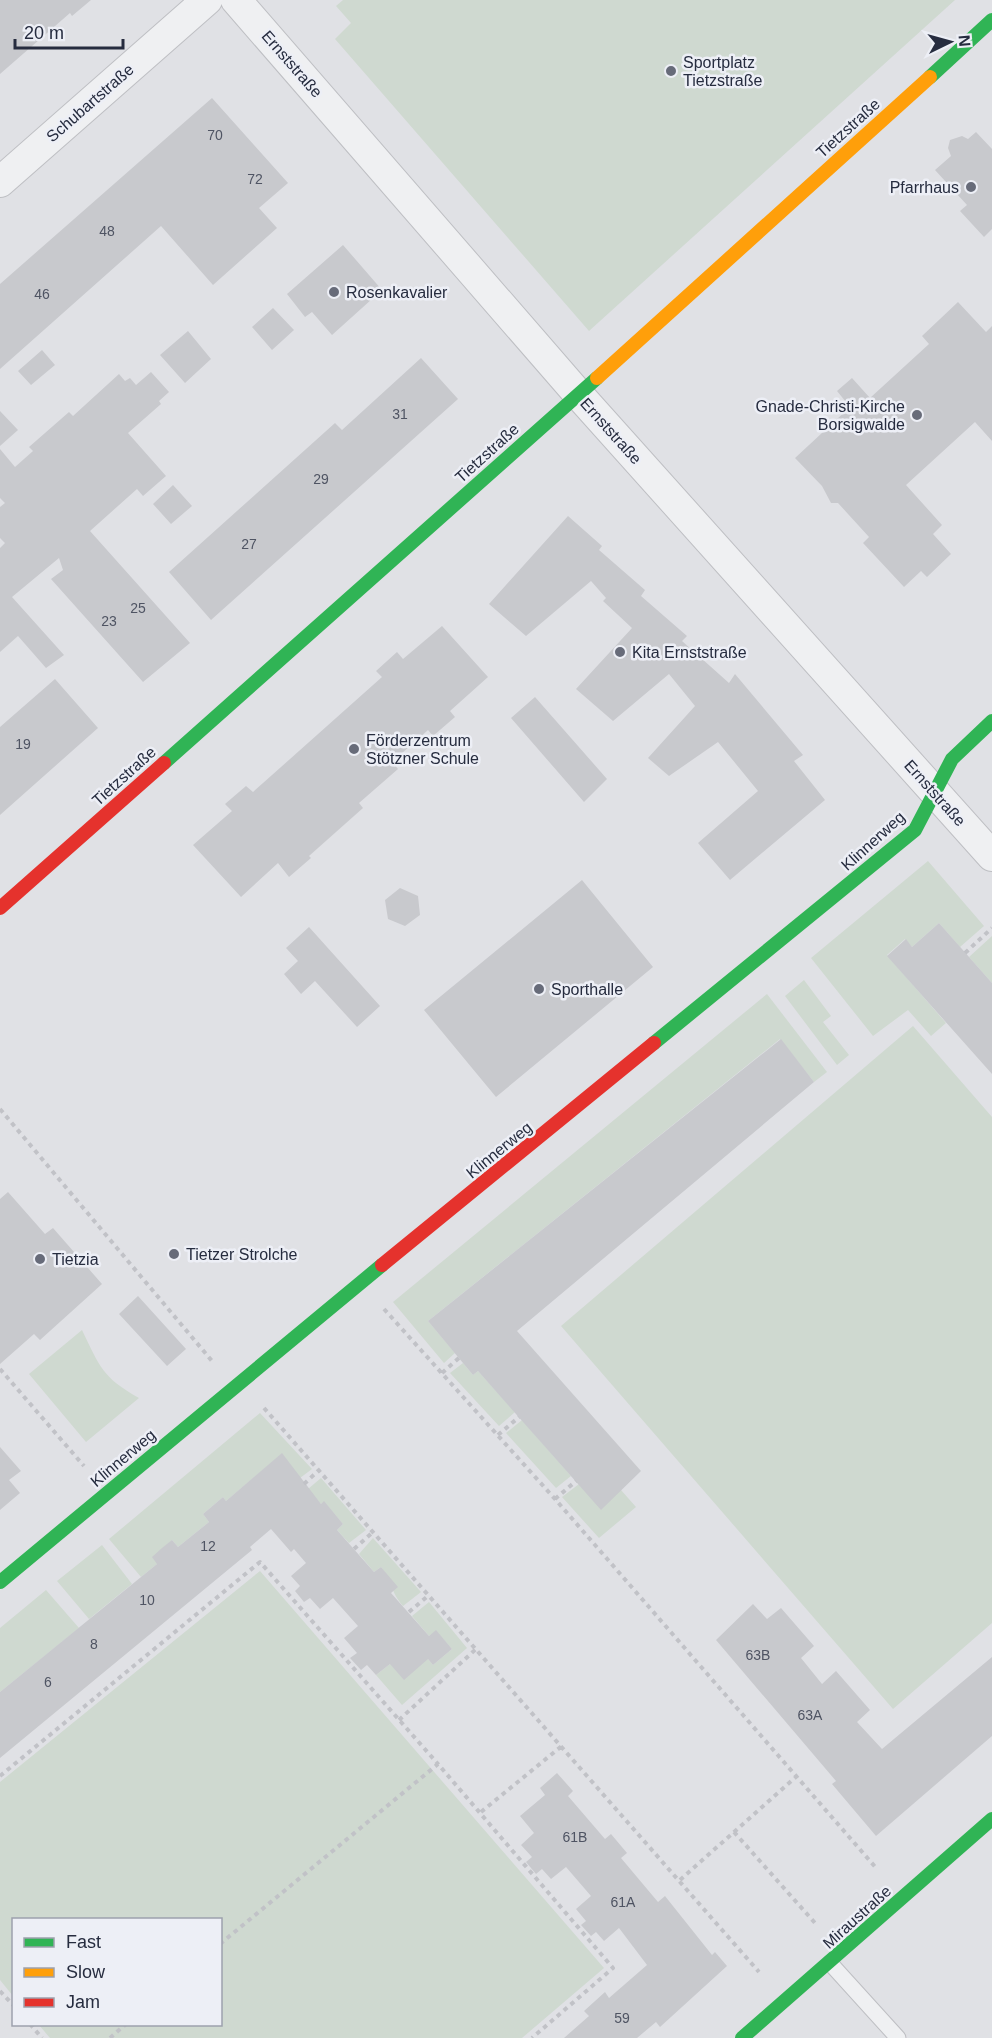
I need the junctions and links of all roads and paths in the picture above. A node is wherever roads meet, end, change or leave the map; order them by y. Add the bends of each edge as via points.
1 (207, 0) edge
2 (236, 0) edge
3 (992, 20) edge
4 (0, 182) edge
5 (579, 395) junction
6 (992, 721) edge
7 (934, 794) junction
8 (992, 856) edge
9 (0, 908) edge
10 (992, 928) edge
11 (966, 953) dead end
12 (0, 1109) edge
13 (384, 1309) dead end
14 (459, 1358) dead end
15 (218, 1368) dead end
16 (0, 1369) edge
17 (442, 1373) junction
18 (264, 1408) dead end
19 (519, 1417) dead end
20 (498, 1436) junction
21 (87, 1470) dead end
22 (319, 1470) junction
23 (576, 1481) dead end
24 (304, 1484) dead end
25 (555, 1499) junction
26 (373, 1532) junction
27 (354, 1549) dead end
28 (0, 1582) edge
29 (429, 1595) junction
30 (408, 1612) dead end
31 (476, 1649) junction
32 (399, 1720) junction
33 (563, 1745) junction
34 (438, 1764) junction
35 (0, 1776) edge
36 (797, 1776) junction
37 (481, 1812) junction
38 (992, 1819) edge
39 (734, 1832) junction
40 (877, 1869) dead end
41 (680, 1880) junction
42 (816, 1923) dead end
43 (222, 1942) edge
44 (830, 1963) junction
45 (759, 1972) dead end
46 (0, 1991) edge
47 (12, 2004) edge
48 (31, 2026) edge
49 (125, 2026) edge
50 (42, 2038) edge
51 (110, 2038) edge
52 (532, 2038) edge
53 (742, 2038) edge
54 (898, 2038) edge

1 - 4 street, Schubartstraße
2 - 5 street, Ernststraße
3 - 5 street, Tietzstraße
5 - 7 street, Ernststraße
5 - 9 street, Tietzstraße
6 - 7 street, Klinnerweg via 952,759
7 - 8 street, Ernststraße
7 - 28 street, Klinnerweg via 915,830
10 - 11 path
12 - 15 path
13 - 17 path
14 - 17 path
16 - 21 path
17 - 20 path
18 - 22 path
19 - 20 path
20 - 25 path
22 - 24 path
22 - 26 path
23 - 25 path
25 - 36 path
26 - 27 path
26 - 29 path
29 - 30 path
29 - 31 path
31 - 32 path
31 - 33 path
32 - 34 path
32 - 35 path via 260,1562
33 - 37 path
33 - 41 path
34 - 37 path
34 - 43 path
36 - 39 path
36 - 40 path
37 - 52 path via 613,1968
38 - 44 street, Miraustraße
39 - 41 path
39 - 42 path
41 - 45 path
44 - 53 street, Miraustraße
44 - 54 lane
46 - 47 path
48 - 50 path
49 - 51 path

